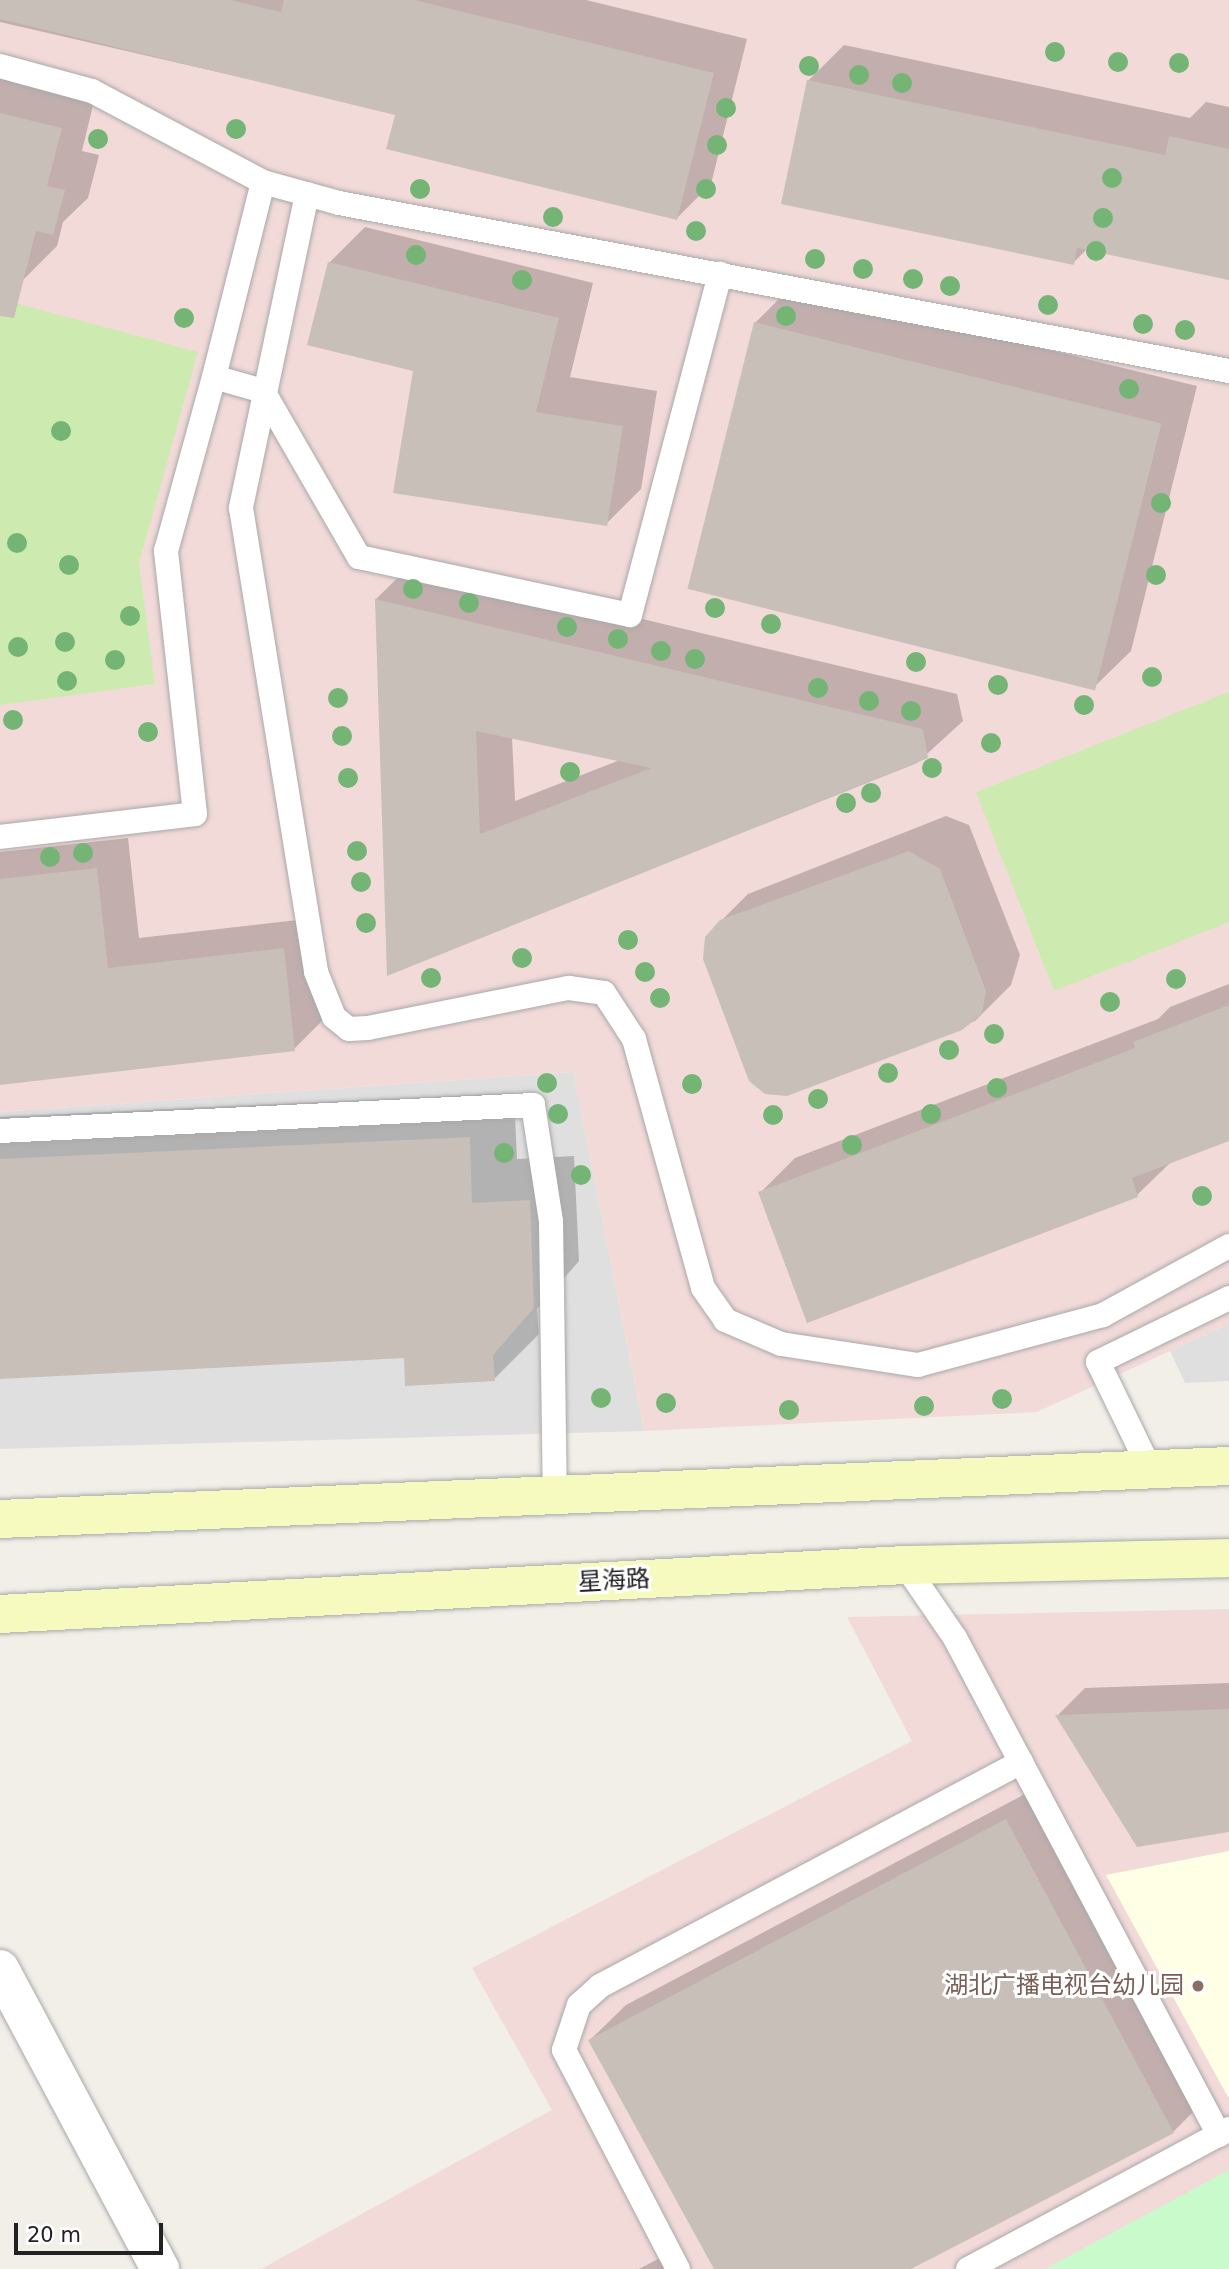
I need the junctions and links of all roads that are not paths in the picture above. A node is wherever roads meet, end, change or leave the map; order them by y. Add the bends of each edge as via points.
1 (0, 66) edge
2 (263, 182) junction
3 (307, 194) junction
4 (720, 274) junction
5 (1229, 370) edge
6 (214, 377) junction
7 (264, 391) junction
8 (0, 837) edge
9 (0, 1131) edge
10 (1229, 1247) edge
11 (1229, 1298) edge
12 (1229, 1466) edge
13 (1150, 1469) junction
14 (555, 1495) junction
15 (0, 1519) edge
16 (1229, 1558) edge
17 (905, 1565) junction
18 (0, 1614) edge
19 (1021, 1762) junction
20 (0, 1969) edge
21 (1224, 2132) edge
22 (160, 2269) edge
23 (678, 2269) edge
24 (968, 2269) edge

1 - 2 lane via 138,111
2 - 3 lane
2 - 6 lane
3 - 4 lane
3 - 7 lane
4 - 5 lane
4 - 7 lane via 630,615 359,557
6 - 7 lane
6 - 8 lane via 166,551 195,814
7 - 10 lane via 243,484 243,529 316,972 334,1017 349,1029 368,1028 569,988 604,993 635,1039 703,1288 725,1320 781,1344 918,1365 1102,1315
9 - 14 lane via 533,1105 551,1222
11 - 13 lane via 1098,1362
12 - 13 street
13 - 14 street
14 - 15 street
16 - 17 street, 星海路
17 - 18 street, 星海路
17 - 19 lane via 955,1638
19 - 21 lane
19 - 23 lane via 600,1986 579,2006 564,2050
20 - 22 street
21 - 24 lane

